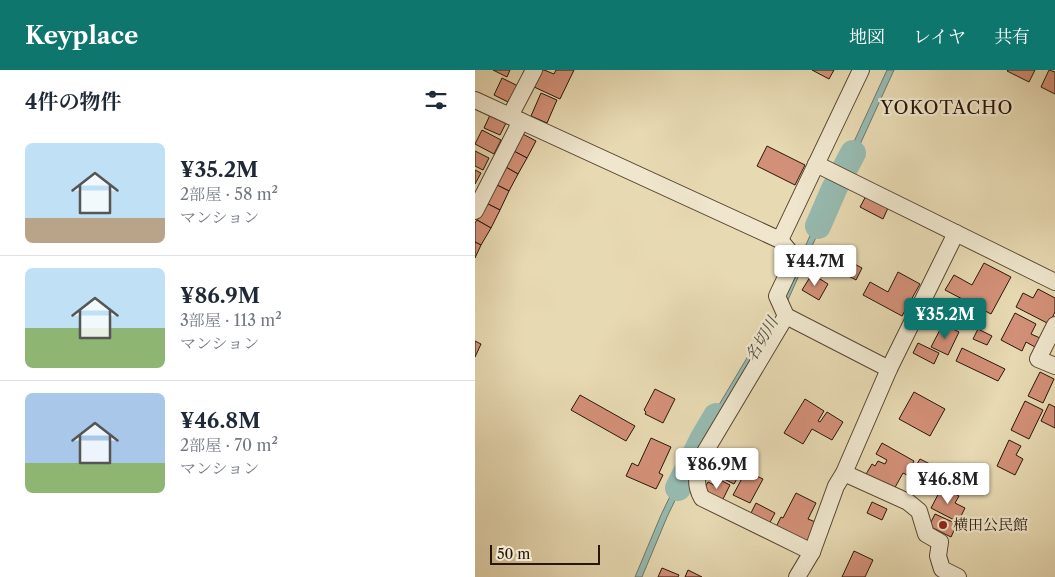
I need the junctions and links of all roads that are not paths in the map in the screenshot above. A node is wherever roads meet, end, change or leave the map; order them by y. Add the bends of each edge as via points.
1 (533, 70) edge
2 (861, 70) edge
3 (475, 100) edge
4 (516, 119) junction
5 (816, 164) junction
6 (475, 211) edge
7 (956, 233) junction
8 (780, 240) junction
9 (1055, 282) edge
10 (786, 316) junction
11 (1055, 325) edge
12 (1055, 366) edge
13 (889, 369) junction
14 (845, 473) junction
15 (812, 552) junction
16 (797, 577) edge
17 (958, 577) edge

1 - 4 street
2 - 5 street
3 - 4 street
4 - 6 street
4 - 8 street
5 - 7 street
5 - 8 street
7 - 9 street
7 - 13 street
8 - 10 street via 795,258 777,296
10 - 13 street
10 - 15 street via 702,457 697,473 697,490 702,498
11 - 12 street via 1038,359
13 - 14 street
14 - 15 street via 836,486
14 - 17 street via 908,502 919,511 926,534 940,542 938,556 942,569
15 - 16 street

